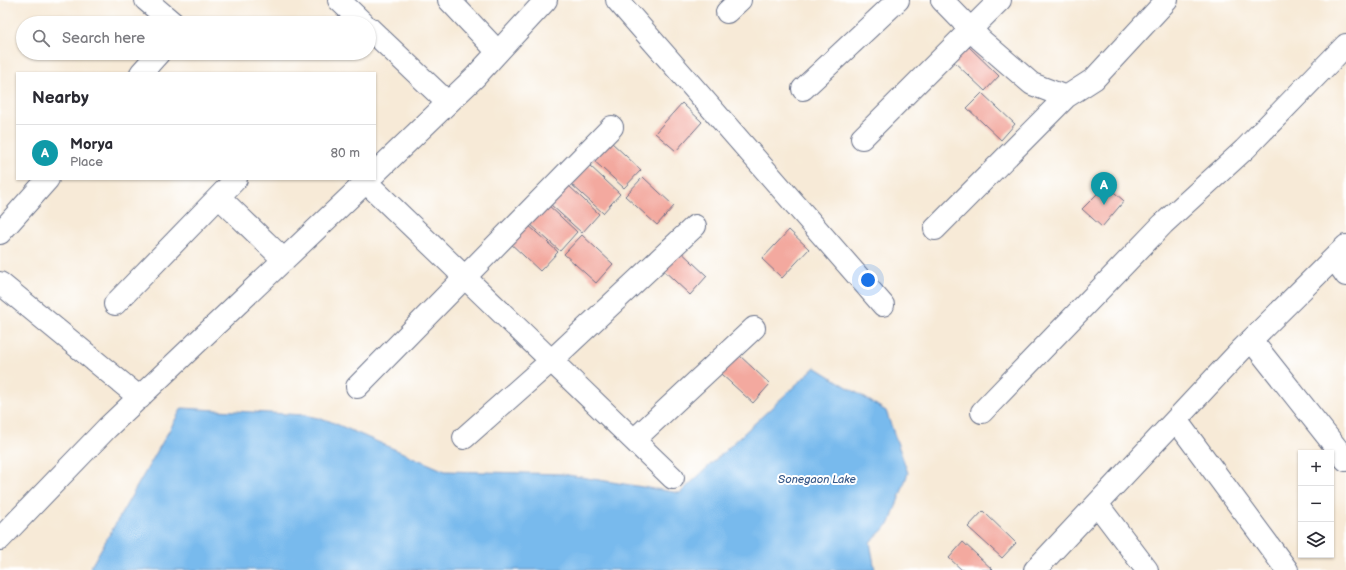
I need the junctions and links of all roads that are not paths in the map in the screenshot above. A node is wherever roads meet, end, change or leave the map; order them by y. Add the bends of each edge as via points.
1 (146, 0) edge
2 (339, 0) edge
3 (449, 0) edge
4 (546, 0) edge
5 (617, 0) edge
6 (898, 0) edge
7 (942, 0) edge
8 (1000, 0) edge
9 (1167, 0) edge
10 (165, 16) edge
11 (356, 16) edge
12 (971, 29) junction
13 (376, 35) edge
14 (1346, 45) edge
15 (498, 52) junction
16 (153, 60) edge
17 (143, 72) edge
18 (803, 89) dead end
19 (1066, 97) junction
20 (448, 103) junction
21 (612, 126) dead end
22 (862, 138) dead end
23 (376, 172) edge
24 (47, 180) edge
25 (235, 180) edge
26 (368, 180) edge
27 (372, 180) edge
28 (219, 197) junction
29 (695, 226) dead end
30 (935, 229) dead end
31 (0, 233) edge
32 (1340, 252) edge
33 (284, 260) junction
34 (1346, 275) edge
35 (465, 276) junction
36 (0, 283) edge
37 (115, 304) dead end
38 (883, 305) dead end
39 (754, 328) dead end
40 (1251, 340) junction
41 (552, 360) junction
42 (357, 387) dead end
43 (140, 398) junction
44 (982, 412) dead end
45 (1176, 420) junction
46 (464, 438) dead end
47 (634, 440) junction
48 (1346, 460) edge
49 (673, 478) dead end
50 (1097, 504) junction
51 (0, 539) edge
52 (1035, 570) edge
53 (1147, 570) edge
54 (1287, 570) edge

1 - 10 street
2 - 11 street
3 - 15 street
4 - 15 street
5 - 38 street
6 - 18 street
7 - 12 street
8 - 12 street
9 - 19 street via 1094,79
12 - 19 street via 1032,84
12 - 22 street
13 - 20 street
14 - 44 street via 1245,149 1163,224
15 - 20 street
16 - 17 street
19 - 30 street
20 - 23 street
21 - 35 street
24 - 31 street
25 - 28 street
26 - 33 street
27 - 35 street
28 - 33 street
28 - 37 street
29 - 41 street
32 - 34 street
32 - 40 street
33 - 43 street
35 - 41 street
35 - 42 street
36 - 43 street
39 - 47 street
40 - 45 street
40 - 48 street
41 - 46 street
41 - 47 street
43 - 51 street via 107,428
45 - 50 street
45 - 54 street
47 - 49 street
50 - 52 street
50 - 53 street

